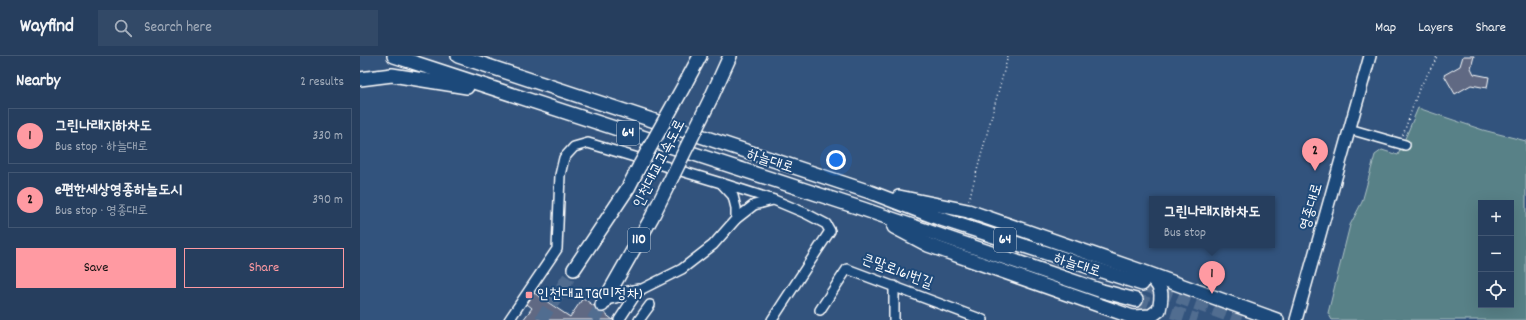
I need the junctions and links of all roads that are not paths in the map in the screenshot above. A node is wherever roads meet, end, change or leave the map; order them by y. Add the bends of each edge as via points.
1 (394, 56) edge
2 (458, 56) edge
3 (474, 56) edge
4 (700, 56) edge
5 (730, 56) edge
6 (1370, 56) edge
7 (509, 73) junction
8 (360, 79) edge
9 (506, 93) junction
10 (1349, 129) junction
11 (1403, 145) road end
12 (721, 183) junction
13 (774, 200) junction
14 (863, 209) junction
15 (736, 219) junction
16 (574, 269) tunnel mouth
17 (1143, 278) junction
18 (894, 286) junction
19 (638, 291) junction
20 (1136, 300) tunnel mouth
21 (650, 305) dead end
22 (626, 310) junction
23 (820, 310) dead end
24 (1137, 319) edge
25 (509, 320) edge
26 (619, 320) edge
27 (640, 320) edge
28 (772, 320) edge
29 (894, 320) edge
30 (983, 320) edge
31 (1277, 320) edge
32 (1296, 320) edge

1 - 9 highway, 하늘대로 / 64
2 - 7 highway, 하늘대로 / 64
3 - 7 highway
4 - 16 highway, 인천대교고속도로 / 110, bridge via 628,188
5 - 19 highway, 인천대교고속도로 / 110, bridge via 652,217 604,301
6 - 10 main road, 영종대로
7 - 17 highway, 하늘대로 / 64 via 870,192 968,211
8 - 9 highway via 392,75
9 - 14 highway, 하늘대로 / 64
10 - 11 street
10 - 32 main road, 영종대로
12 - 13 street
12 - 15 street via 733,196
12 - 25 street via 588,143 574,147 564,158 560,175 557,249
13 - 15 street via 754,205
13 - 28 street via 826,224 830,230
14 - 20 highway, 하늘대로 / 64 via 1046,273
14 - 24 highway via 928,245
15 - 19 street via 713,245 682,269
17 - 24 highway via 1155,281 1162,295 1161,303 1159,310 1151,316
17 - 31 highway, 하늘대로
18 - 23 street, 큰말로161번길 via 847,269
18 - 29 street
18 - 30 street, 큰말로161번길
19 - 22 street
21 - 27 street
22 - 26 street
22 - 27 street

